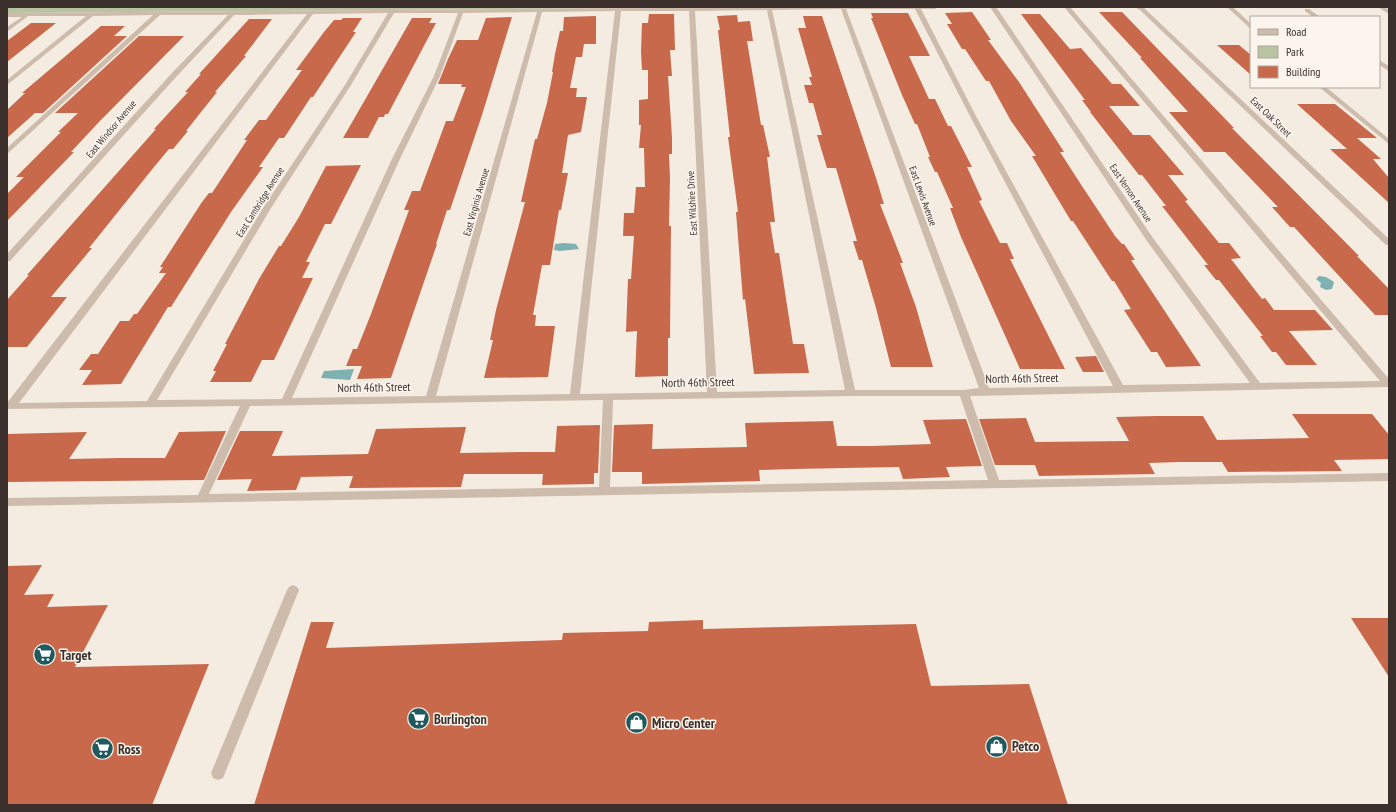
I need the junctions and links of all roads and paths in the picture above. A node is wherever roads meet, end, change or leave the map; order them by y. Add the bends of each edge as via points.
1 (917, 7) edge
2 (935, 7) edge
3 (993, 7) edge
4 (1067, 7) edge
5 (1137, 7) edge
6 (1230, 7) edge
7 (1381, 7) edge
8 (843, 8) edge
9 (769, 9) junction
10 (618, 10) junction
11 (692, 10) junction
12 (1307, 10) dead end
13 (540, 11) junction
14 (461, 12) junction
15 (1389, 12) edge
16 (391, 13) junction
17 (232, 14) junction
18 (310, 14) junction
19 (7, 15) edge
20 (157, 15) junction
21 (26, 16) junction
22 (90, 16) junction
23 (1316, 16) edge
24 (1250, 26) edge
25 (7, 30) edge
26 (1380, 63) edge
27 (1389, 69) edge
28 (7, 83) edge
29 (1323, 88) edge
30 (1389, 142) edge
31 (7, 152) edge
32 (1389, 244) edge
33 (7, 259) edge
34 (1389, 384) edge
35 (1258, 387) junction
36 (1120, 389) junction
37 (985, 391) junction
38 (851, 393) junction
39 (964, 393) junction
40 (712, 395) junction
41 (608, 396) junction
42 (575, 397) junction
43 (430, 399) junction
44 (285, 402) junction
45 (246, 403) junction
46 (150, 404) junction
47 (9, 406) edge
48 (1389, 478) edge
49 (995, 484) junction
50 (604, 491) junction
51 (201, 498) junction
52 (7, 502) edge
53 (293, 590) dead end
54 (218, 774) dead end

1 - 2 street
1 - 8 street
1 - 36 street
3 - 35 street, East Vernon Avenue via 1150,239
4 - 34 street
5 - 32 street, East Oak Street
6 - 24 street
7 - 15 street
8 - 9 street
8 - 37 street, East Lewis Avenue
9 - 11 street
9 - 38 street
10 - 11 street
10 - 13 street
10 - 42 street
11 - 40 street, East Wilshire Drive
12 - 23 street
13 - 14 street
13 - 43 street, East Virginia Avenue
14 - 16 street
14 - 44 street via 437,76
16 - 18 street
16 - 46 street, East Cambridge Avenue via 348,85 267,208
17 - 18 street
17 - 20 street
17 - 33 street, East Windsor Avenue via 144,105 99,159
18 - 47 street
19 - 21 street
20 - 22 street
20 - 31 street
21 - 22 street
21 - 25 street
22 - 28 street
26 - 27 street
29 - 30 street
34 - 35 street, North 46th Street
35 - 36 street, North 46th Street
36 - 37 street, North 46th Street
37 - 39 street, North 46th Street
38 - 39 street, North 46th Street
38 - 40 street, North 46th Street
39 - 49 street
40 - 41 street, North 46th Street
41 - 42 street, North 46th Street
41 - 50 street
42 - 43 street, North 46th Street
43 - 44 street, North 46th Street
44 - 45 street, North 46th Street
45 - 46 street, North 46th Street
45 - 51 street
46 - 47 street, North 46th Street
48 - 49 street
49 - 50 street
50 - 51 street
51 - 52 street
53 - 54 street

